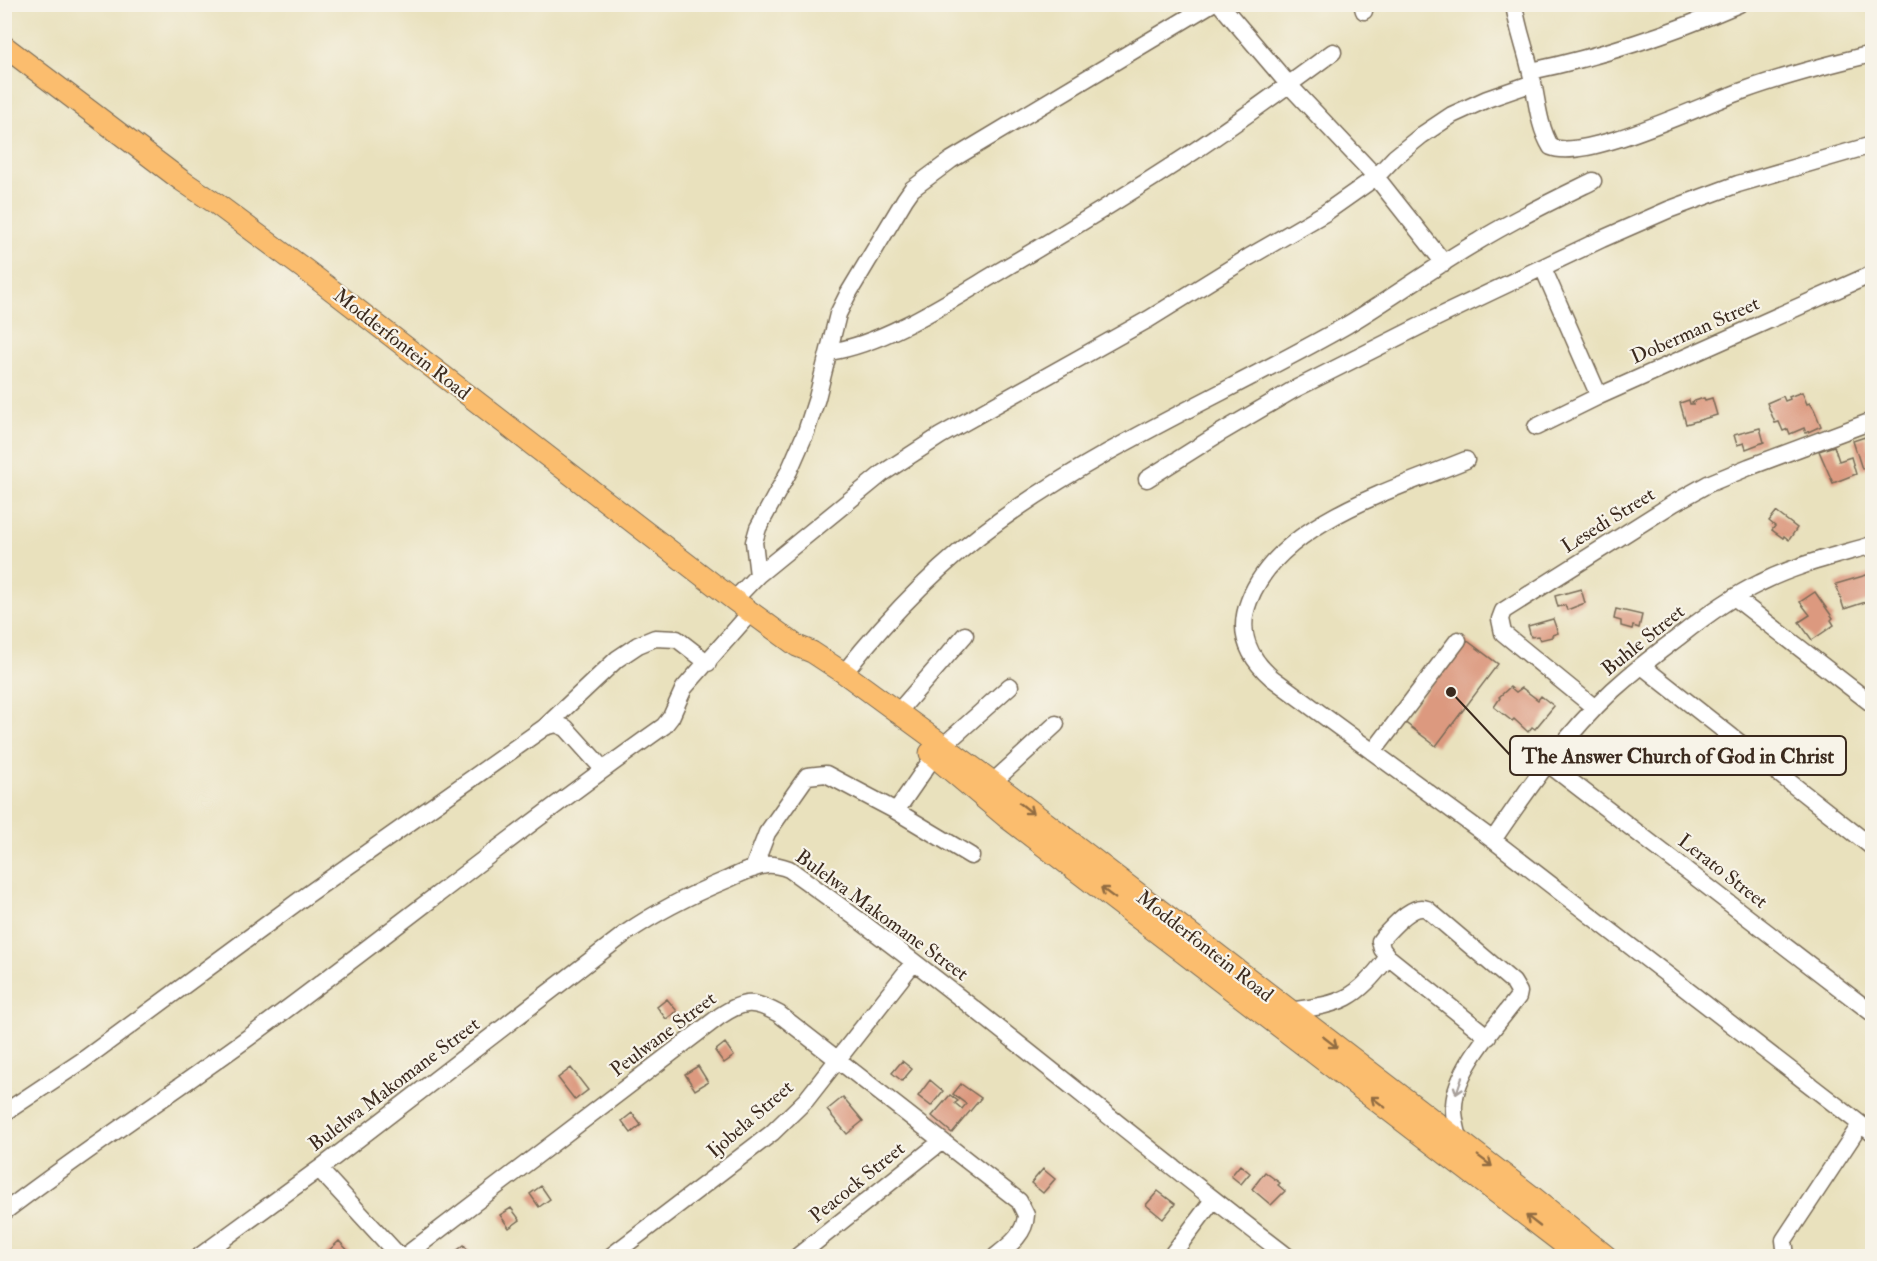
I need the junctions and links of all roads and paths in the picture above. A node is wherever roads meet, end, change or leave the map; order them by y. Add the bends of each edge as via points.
1 (1211, 4) edge
2 (1220, 4) edge
3 (1514, 4) edge
4 (1728, 7) edge
5 (4, 46) edge
6 (1333, 52) dead end
7 (1872, 54) edge
8 (1532, 77) junction
9 (1289, 86) junction
10 (1872, 145) edge
11 (1376, 177) junction
12 (1593, 181) dead end
13 (1444, 263) junction
14 (1543, 268) junction
15 (1872, 274) edge
16 (829, 352) junction
17 (1599, 396) junction
18 (1872, 420) edge
19 (1536, 427) dead end
20 (1467, 460) dead end
21 (1147, 479) dead end
22 (1872, 546) edge
23 (758, 575) junction
24 (1734, 597) junction
25 (742, 606) junction
26 (965, 635) dead end
27 (1458, 640) dead end
28 (797, 646) junction
29 (708, 663) junction
30 (1642, 666) junction
31 (844, 673) junction
32 (1010, 686) dead end
33 (1872, 704) edge
34 (1595, 708) junction
35 (898, 712) junction
36 (1056, 724) dead end
37 (545, 727) junction
38 (938, 751) junction
39 (1372, 752) junction
40 (1548, 763) junction
41 (603, 769) junction
42 (993, 782) junction
43 (896, 811) junction
44 (1493, 840) junction
45 (1872, 847) edge
46 (971, 856) dead end
47 (753, 869) junction
48 (1388, 957) junction
49 (914, 962) junction
50 (1290, 1011) junction
51 (1872, 1013) edge
52 (1488, 1037) junction
53 (837, 1061) junction
54 (4, 1113) edge
55 (1866, 1129) edge
56 (942, 1141) junction
57 (1460, 1142) junction
58 (319, 1168) junction
59 (1213, 1200) junction
60 (4, 1212) edge
61 (200, 1257) edge
62 (399, 1257) edge
63 (405, 1257) edge
64 (611, 1257) edge
65 (798, 1257) edge
66 (996, 1257) edge
67 (1171, 1257) edge
68 (1287, 1257) edge
69 (1579, 1257) edge
70 (1606, 1257) edge
71 (1786, 1257) edge

1 - 16 street via 951,160 912,189 848,294 838,314
2 - 9 street
3 - 8 street
4 - 8 street via 1680,28
5 - 25 main road, Modderfontein Road via 307,271
6 - 9 street
7 - 8 street via 1782,78 1617,140 1567,151 1551,147 1548,141
8 - 11 street via 1452,115 1395,157
9 - 11 street
9 - 16 street via 1121,198 945,304 875,339
10 - 14 street via 1788,168 1678,207
11 - 13 street
11 - 23 street via 1325,213 1149,319 940,436 883,473
12 - 13 street via 1515,220
13 - 31 street via 1346,325 1096,460 999,521 951,558 904,603
14 - 17 street
14 - 21 street via 1293,390
15 - 17 street, Doberman Street
16 - 23 street via 806,432 758,528 754,542
17 - 19 street, Doberman Street
18 - 34 street, Lesedi Street via 1708,484 1503,611 1503,633
20 - 39 street via 1338,514 1293,542 1261,577 1244,613 1251,656 1272,678
22 - 24 street, Buhle Street via 1796,568
23 - 25 street
24 - 30 street, Buhle Street
24 - 33 street
25 - 28 main road, Modderfontein Road
25 - 29 street
26 - 35 street
27 - 39 street
28 - 31 main road, Modderfontein Road
28 - 38 main road, Modderfontein Road via 831,680
29 - 37 street via 677,639 656,638 638,645 617,659
29 - 41 street via 684,688 664,726
30 - 34 street, Buhle Street
30 - 45 street
31 - 35 main road, Modderfontein Road
32 - 38 street
34 - 40 street, Buhle Street
35 - 38 main road, Modderfontein Road
36 - 42 street
37 - 41 street via 556,724 566,728
37 - 54 street
38 - 42 main road, Modderfontein Road
38 - 43 street
69 -> 38 main road, Modderfontein Road via 1006,816
39 - 44 street
40 - 44 street, Buhle Street
40 - 51 street, Lerato Street
41 - 60 street via 255,1033
42 -> 50 main road, Modderfontein Road
43 - 46 street
43 - 47 street via 826,774 807,776 767,833
44 - 55 street
47 - 49 street, Bulelwa Makomane Street via 777,865 789,869
47 - 58 street, Bulelwa Makomane Street via 653,914
48 - 50 street via 1353,995 1339,1002
48 - 52 street
48 - 52 street via 1380,946 1383,937 1415,908 1427,909 1517,987 1518,997
49 - 53 street, Ijobela Street
49 - 59 street, Bulelwa Makomane Street
50 -> 57 main road, Modderfontein Road
52 -> 57 street via 1458,1085 1454,1119
53 - 56 street, Peulwane Street
53 - 63 street, Peulwane Street via 763,1005 746,1003 732,1008
53 - 64 street, Ijobela Street via 806,1100 772,1133
55 - 71 street via 1784,1240
56 - 65 street, Peacock Street
56 - 66 street, Peulwane Street via 1019,1201 1026,1215 1017,1238
57 -> 70 main road, Modderfontein Road
58 - 61 street, Bulelwa Makomane Street
58 - 62 street
59 - 67 street
59 - 68 street, Bulelwa Makomane Street

